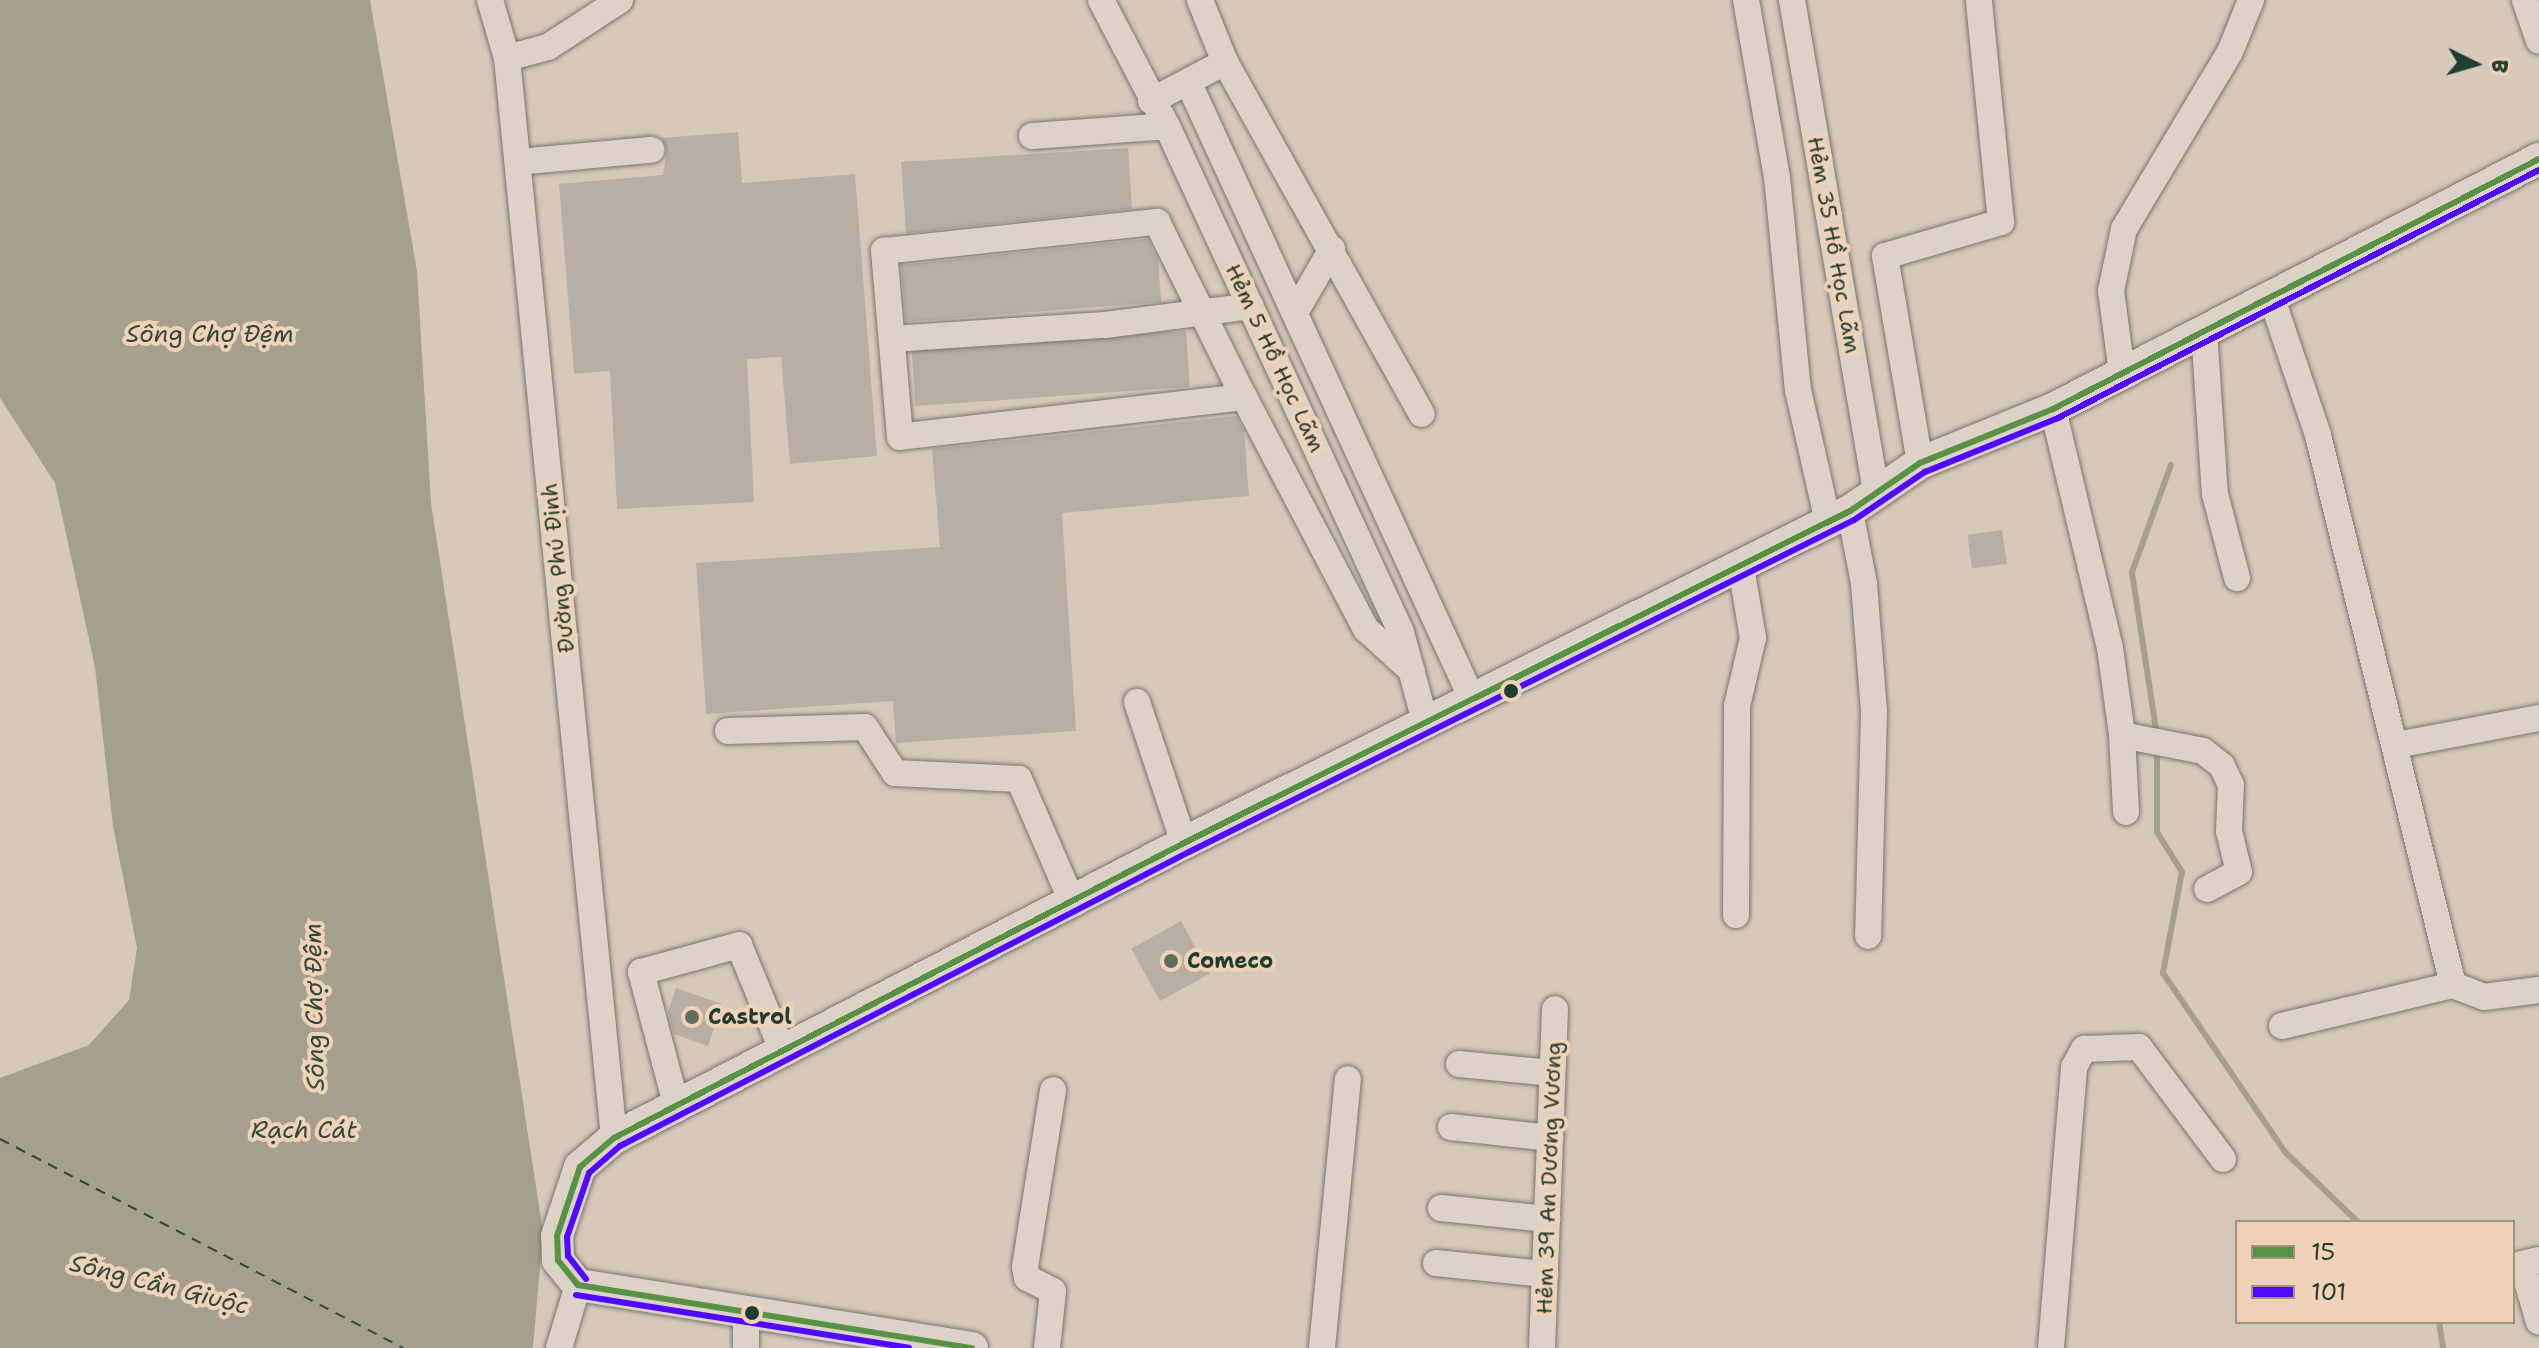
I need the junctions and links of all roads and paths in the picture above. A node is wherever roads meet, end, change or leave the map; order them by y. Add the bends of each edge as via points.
1 (490, 0) edge
2 (620, 0) edge
3 (1101, 0) edge
4 (1200, 0) edge
5 (1746, 0) edge
6 (1792, 0) edge
7 (1979, 0) edge
8 (2251, 0) edge
9 (2525, 0) edge
10 (2539, 41) edge
11 (507, 58) junction
12 (1225, 62) junction
13 (1190, 86) junction
14 (1151, 101) junction
15 (1167, 126) junction
16 (1032, 136) dead end
17 (651, 150) dead end
18 (2539, 159) edge
19 (518, 162) junction
20 (1332, 249) junction
21 (2272, 299) junction
22 (1251, 306) junction
23 (1296, 311) junction
24 (1198, 312) junction
25 (2204, 330) junction
26 (892, 339) junction
27 (2122, 373) junction
28 (1244, 397) junction
29 (2053, 409) junction
30 (1422, 414) dead end
31 (1920, 463) junction
32 (1876, 490) junction
33 (1839, 516) junction
34 (1741, 567) junction
35 (2237, 578) dead end
36 (1412, 671) junction
37 (1473, 701) junction
38 (1137, 702) dead end
39 (2539, 718) edge
40 (1426, 725) junction
41 (728, 731) dead end
42 (2122, 735) junction
43 (2396, 745) junction
44 (2126, 812) dead end
45 (1184, 843) junction
46 (2207, 889) dead end
47 (1073, 904) junction
48 (1736, 915) dead end
49 (1868, 936) dead end
50 (2453, 985) junction
51 (2539, 990) edge
52 (1555, 1009) dead end
53 (2282, 1026) dead end
54 (783, 1052) junction
55 (1459, 1064) dead end
56 (1552, 1073) junction
57 (1348, 1079) dead end
58 (1053, 1090) dead end
59 (677, 1108) junction
60 (1451, 1127) dead end
61 (614, 1138) junction
62 (1550, 1138) junction
63 (2223, 1159) dead end
64 (1441, 1208) dead end
65 (1547, 1219) junction
66 (2539, 1260) edge
67 (1436, 1263) dead end
68 (1545, 1274) junction
69 (578, 1285) junction
70 (746, 1312) junction
71 (2539, 1322) edge
72 (559, 1348) edge
73 (746, 1348) edge
74 (972, 1348) edge
75 (1047, 1348) edge
76 (1322, 1348) edge
77 (1542, 1348) edge
78 (2051, 1348) edge

1 - 11 street, Đường Phú Định
2 - 11 street via 548,47
3 - 14 street, Hẻm 5 Hồ Học Lãm
4 - 12 street
5 - 33 street via 1777,177 1798,390
6 - 32 street, Hẻm 35 Hồ Học Lãm
7 - 31 street via 2001,222 1885,256
8 - 27 street via 2230,52 2124,229 2111,291
9 - 10 street
11 - 19 street, Đường Phú Định
12 - 13 street
12 - 20 street
13 - 14 street
13 - 23 street
14 - 15 street, Hẻm 5 Hồ Học Lãm
15 - 16 street
15 - 22 street, Hẻm 5 Hồ Học Lãm
17 - 19 street
18 - 21 main road
19 - 61 street, Đường Phú Định
20 - 23 street
20 - 30 street
21 - 25 main road
21 - 43 street via 2318,435
22 - 24 street
22 - 36 street, Hẻm 5 Hồ Học Lãm via 1401,632
23 - 37 street
24 - 26 street
24 - 26 street via 1157,222 884,251
24 - 28 street
25 - 27 main road
25 - 35 street via 2215,494
26 - 28 street via 900,437
27 - 29 main road
28 - 36 street via 1366,629
29 - 31 main road
29 - 42 street via 2110,648
31 - 32 main road
32 - 33 main road
33 - 34 main road
33 - 49 street via 1864,584 1874,712
34 - 37 main road
34 - 48 street via 1753,638 1737,706
36 - 40 street, Hẻm 5 Hồ Học Lãm
37 - 40 main road
38 - 45 street
39 - 43 street
40 - 45 main road
41 - 47 street via 865,727 895,773 1019,779
42 - 44 street
42 - 46 street via 2203,751 2222,766 2231,785 2229,831 2239,872
43 - 50 street
45 - 47 main road
47 - 54 main road
50 - 51 street via 2484,997
50 - 53 street
52 - 56 street, Hẻm 39 An Dương Vương
54 - 59 main road
54 - 59 street via 739,945 641,972
55 - 56 street
56 - 62 street, Hẻm 39 An Dương Vương
57 - 76 street
58 - 75 street via 1025,1267 1027,1278 1053,1291
59 - 61 main road
60 - 62 street
61 - 69 main road via 580,1167 557,1236 558,1260
62 - 65 street, Hẻm 39 An Dương Vương
63 - 78 street via 2139,1047 2084,1049 2074,1067
64 - 65 street
65 - 68 street, Hẻm 39 An Dương Vương
66 - 71 street via 2522,1264
67 - 68 street
68 - 77 street, Hẻm 39 An Dương Vương
69 - 70 main road
69 - 72 street
70 - 73 street
70 - 74 main road

